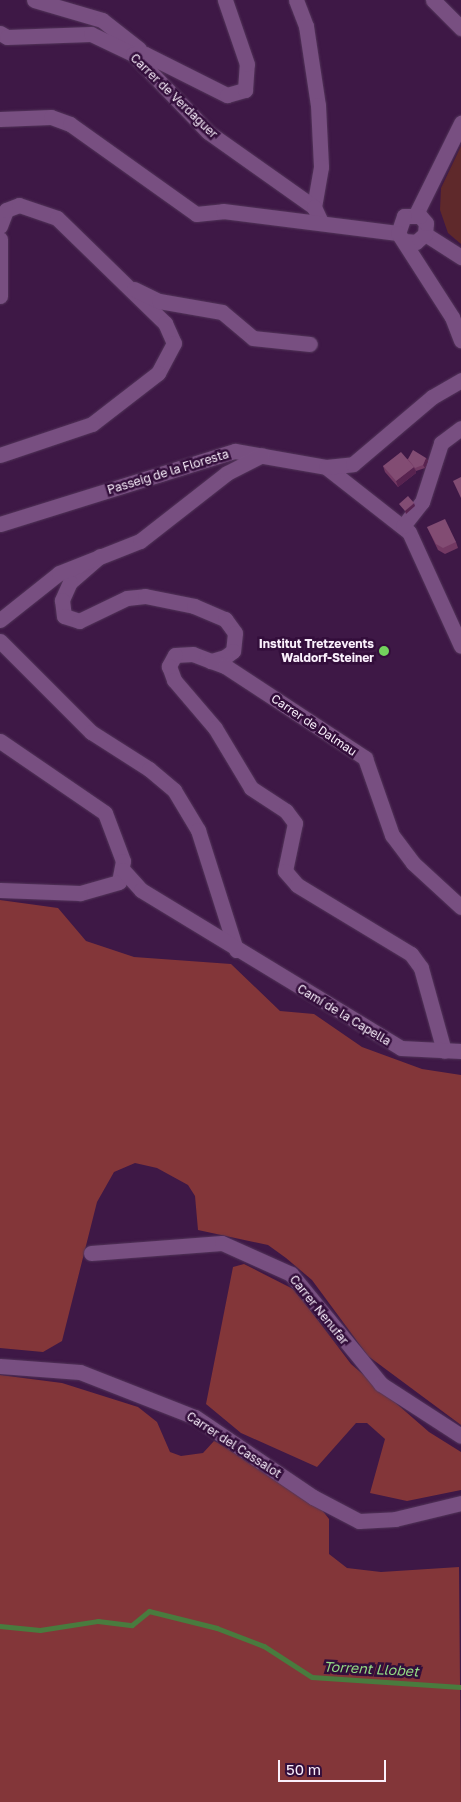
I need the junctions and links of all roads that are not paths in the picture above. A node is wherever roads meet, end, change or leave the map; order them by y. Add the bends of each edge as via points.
1 (34, 0) edge
2 (225, 0) edge
3 (296, 0) edge
4 (433, 0) edge
5 (461, 28) edge
6 (0, 32) edge
7 (139, 54) junction
8 (0, 119) edge
9 (461, 124) edge
10 (314, 207) junction
11 (416, 214) junction
12 (321, 222) junction
13 (0, 226) edge
14 (425, 234) junction
15 (402, 237) junction
16 (0, 240) edge
17 (461, 257) edge
18 (128, 286) junction
19 (0, 296) edge
20 (461, 340) edge
21 (310, 344) dead end
22 (461, 380) edge
23 (461, 428) edge
24 (0, 455) edge
25 (262, 455) junction
26 (326, 467) junction
27 (0, 524) edge
28 (404, 526) junction
29 (100, 556) junction
30 (0, 620) edge
31 (0, 640) edge
32 (461, 646) edge
33 (211, 661) junction
34 (0, 741) edge
35 (123, 870) junction
36 (0, 890) edge
37 (461, 907) edge
38 (236, 950) junction
39 (444, 1051) junction
40 (461, 1051) edge
41 (91, 1253) dead end
42 (0, 1366) edge
43 (461, 1436) edge
44 (461, 1503) edge

1 - 7 street via 102,20
2 - 7 street via 247,64 245,90 227,95
3 - 10 street via 306,26 318,105 321,167
4 - 5 street
6 - 7 street, Carrer de Verdaguer via 6,37 91,34
7 - 10 street, Carrer de Verdaguer via 208,132
8 - 12 street via 51,117 70,124 196,214 223,211
9 - 11 street
10 - 12 street, Carrer de Verdaguer
11 - 14 street via 426,223
11 - 15 street via 400,219
12 - 15 street
13 - 18 street via 12,206 40,209 63,224
14 - 15 street via 416,242
14 - 17 street
15 - 20 street
16 - 19 street
18 - 21 street via 159,301 222,312 253,338
18 - 24 street via 172,332 174,343 158,374 92,424
22 - 26 street, Passeig de la Floresta via 432,397 353,464
23 - 28 street via 441,443 422,502
25 - 26 street, Passeig de la Floresta
25 - 27 street, Passeig de la Floresta via 235,451 203,459
25 - 29 street via 227,473 140,541
26 - 28 street
28 - 32 street
29 - 30 street via 59,573
29 - 33 street via 70,582 62,600 64,616 79,621 127,598 144,596 194,606 225,619 235,633 233,651
31 - 38 street via 91,732 149,768 174,790 198,830
33 - 37 street, Carrer de Dalmau via 225,666 365,758 392,835 413,863
33 - 39 street, Carrer de Dalmau via 193,654 175,655 169,666 174,680 215,728 251,788 286,810 295,823 285,871 297,885 411,954 421,968
34 - 35 street via 105,812 120,842
35 - 36 street via 119,882 80,893
35 - 38 street, Camí de la Capella via 141,890
38 - 39 street, Camí de la Capella via 401,1048
39 - 40 street, Camí de la Capella
41 - 43 street, Carrer Nenufar via 222,1242 291,1274 381,1384
42 - 44 street, Carrer del Cassalot via 80,1372 195,1417 313,1497 360,1521 395,1519

